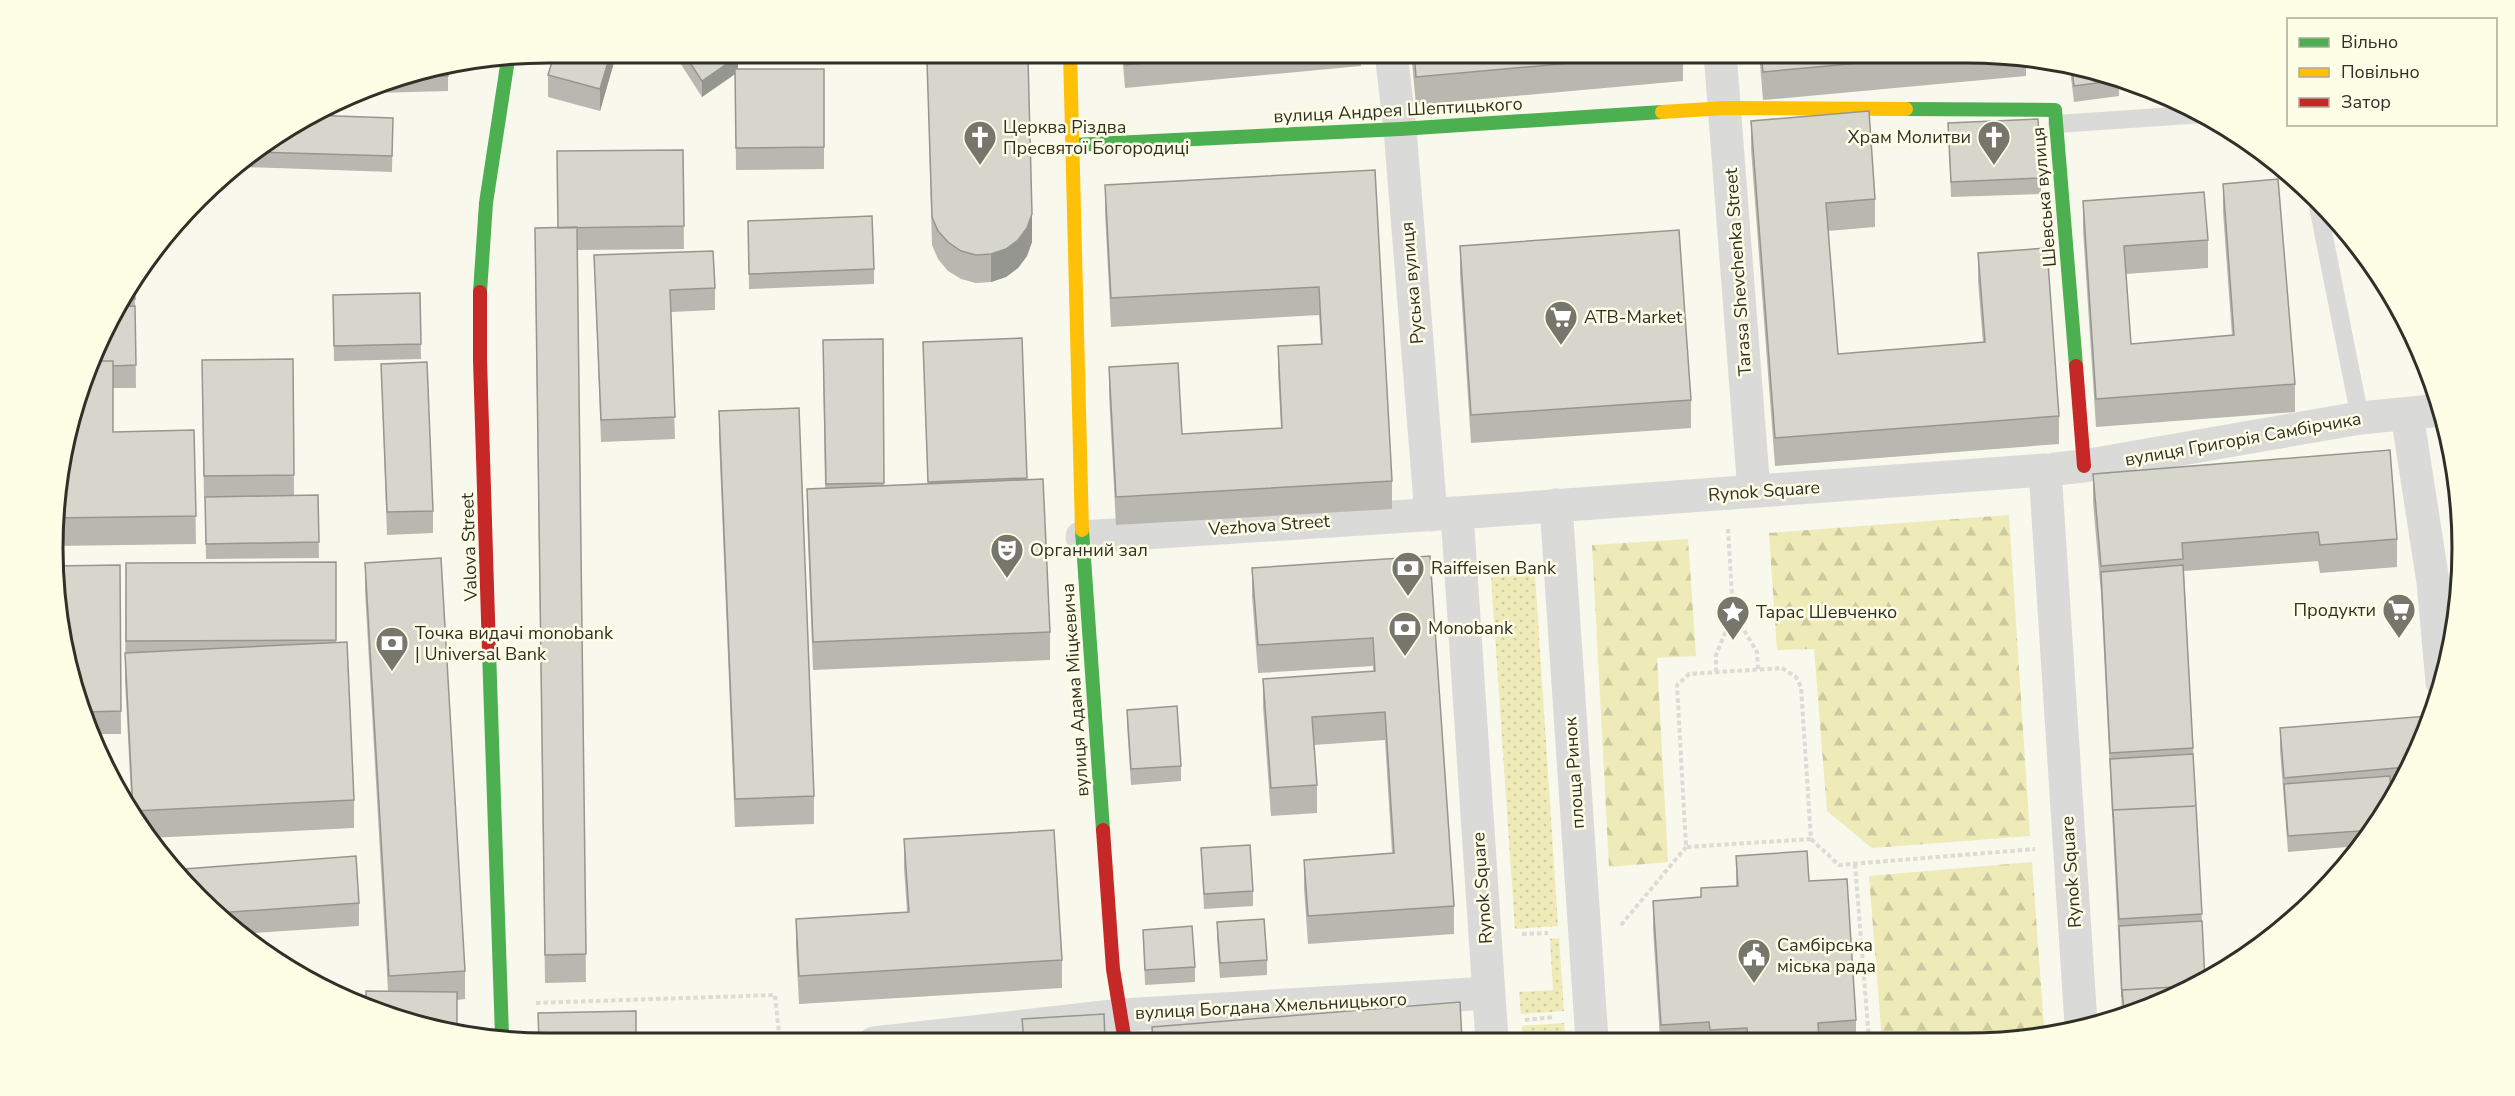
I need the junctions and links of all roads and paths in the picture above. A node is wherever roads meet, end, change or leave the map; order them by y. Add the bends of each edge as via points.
1 (1070, 63) edge
2 (1392, 63) edge
3 (1721, 63) edge
4 (507, 65) edge
5 (1725, 108) junction
6 (2186, 115) edge
7 (2057, 124) junction
8 (1400, 129) junction
9 (1073, 146) junction
10 (2320, 215) edge
11 (2432, 411) edge
12 (2407, 414) junction
13 (2360, 418) junction
14 (2084, 466) junction
15 (2045, 470) junction
16 (1754, 491) junction
17 (1557, 505) junction
18 (1444, 514) junction
19 (1727, 525) dead end
20 (1082, 537) junction
21 (1733, 612) junction
22 (2440, 656) edge
23 (1758, 669) junction
24 (1716, 672) junction
25 (1811, 839) junction
26 (1686, 847) junction
27 (2038, 849) dead end
28 (1855, 864) junction
29 (1585, 930) junction
30 (1485, 937) junction
31 (1587, 966) junction
32 (501, 1004) junction
33 (1491, 1019) edge
34 (2066, 1023) edge
35 (1124, 1028) edge
36 (1591, 1028) edge
37 (502, 1031) edge
38 (779, 1033) edge
39 (1036, 1033) edge
40 (1868, 1033) edge

1 - 9 street, вулиця Адама Міцкевича
2 - 8 street, Руська вулиця
3 - 5 street, Tarasa Shevchenka Street
4 - 32 street, Valova Street via 486,202 480,278
5 - 7 street, Шевська вулиця via 2055,110
5 - 8 street, вулиця Андрея Шептицького
5 - 16 street, Tarasa Shevchenka Street
6 - 7 lane
7 - 14 street, Шевська вулиця
8 - 9 street, вулиця Андрея Шептицького
8 - 18 street, Руська вулиця
9 - 20 street, вулиця Адама Міцкевича
10 - 13 lane
11 - 12 street, вулиця Григорія Самбірчика
12 - 13 street, вулиця Григорія Самбірчика
12 - 22 street via 2433,582
13 - 14 street, вулиця Григорія Самбірчика
14 - 15 street, вулиця Григорія Самбірчика
15 - 16 street, Rynok Square
15 - 34 street, Rynok Square
16 - 17 street, Rynok Square
17 - 18 street, Rynok Square
17 - 29 street, площа Ринок
18 - 20 street, Vezhova Street
18 - 30 street, Rynok Square
19 - 21 path
20 - 35 street, вулиця Адама Міцкевича via 1113,969
21 - 23 path via 1757,652
21 - 24 path via 1716,655
23 - 24 path
23 - 25 path via 1782,668 1796,677 1801,687
24 - 26 path via 1689,674 1677,685
25 - 26 path
25 - 28 path via 1839,865
26 - 31 path
27 - 28 path
28 - 40 path
29 - 30 path
29 - 31 street, площа Ринок
30 - 33 street, Rynok Square
31 - 36 street, площа Ринок
32 - 37 street, Valova Street
32 - 38 path via 775,995
33 - 35 street, вулиця Богдана Хмельницького
33 - 36 path
35 - 39 street, вулиця Богдана Хмельницького

